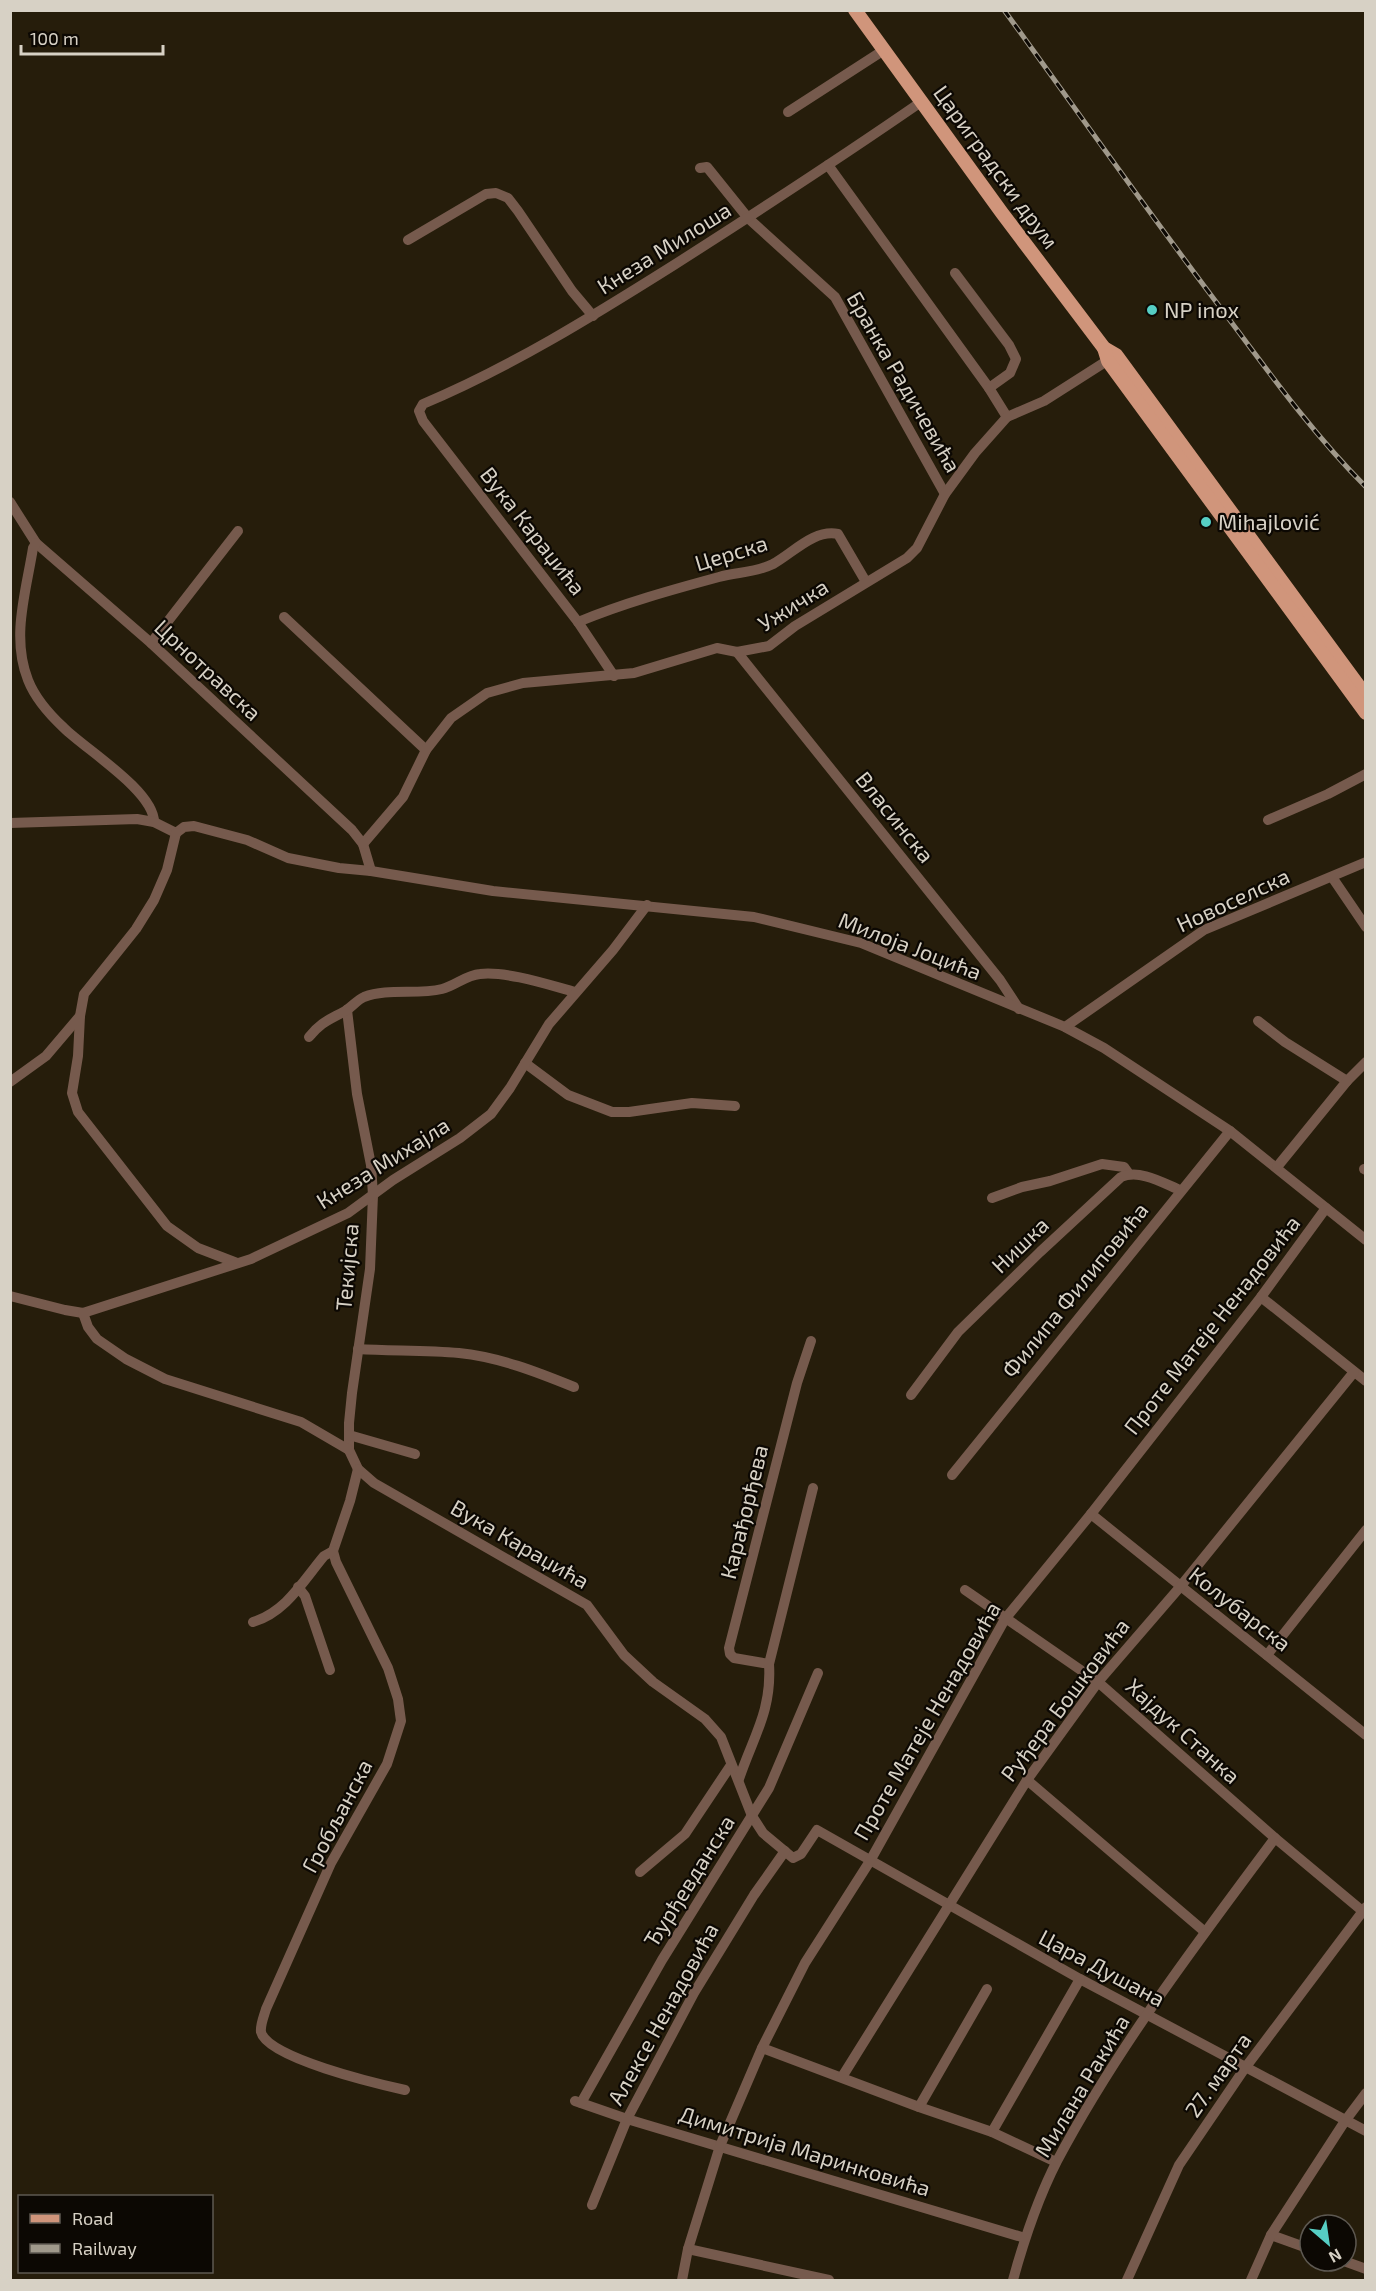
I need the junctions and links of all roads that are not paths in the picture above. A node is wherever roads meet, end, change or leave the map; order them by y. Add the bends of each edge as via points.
1 (855, 10) edge
2 (884, 50) junction
3 (921, 102) junction
4 (788, 112) dead end
5 (828, 165) junction
6 (700, 168) dead end
7 (748, 218) junction
8 (408, 240) dead end
9 (955, 273) dead end
10 (593, 316) junction
11 (1109, 355) junction
12 (988, 388) junction
13 (419, 411) joint
14 (1007, 417) junction
15 (1158, 421) junction
16 (945, 494) junction
17 (10, 502) edge
18 (238, 531) dead end
19 (36, 543) junction
20 (866, 582) junction
21 (284, 617) dead end
22 (578, 622) junction
23 (151, 644) junction
24 (737, 652) junction
25 (614, 676) junction
26 (1365, 696) edge
27 (1365, 713) edge
28 (426, 750) junction
29 (1365, 774) edge
30 (1268, 820) dead end
31 (154, 822) junction
32 (10, 823) edge
33 (176, 833) junction
34 (363, 844) junction
35 (1365, 862) edge
36 (371, 871) junction
37 (1332, 877) junction
38 (647, 905) junction
39 (1365, 927) edge
40 (575, 992) junction
41 (1019, 1009) junction
42 (347, 1010) junction
43 (80, 1016) junction
44 (1258, 1021) dead end
45 (1065, 1026) junction
46 (309, 1037) dead end
47 (1365, 1062) edge
48 (525, 1063) junction
49 (1347, 1081) junction
50 (10, 1082) edge
51 (735, 1106) dead end
52 (1230, 1131) junction
53 (1276, 1167) junction
54 (1129, 1174) junction
55 (1180, 1190) junction
56 (373, 1195) junction
57 (992, 1198) dead end
58 (1326, 1208) junction
59 (1365, 1240) edge
60 (237, 1263) junction
61 (10, 1296) edge
62 (1261, 1297) junction
63 (83, 1313) junction
64 (811, 1341) dead end
65 (358, 1349) junction
66 (1354, 1372) junction
67 (1365, 1382) edge
68 (574, 1387) dead end
69 (911, 1395) dead end
70 (349, 1435) junction
71 (349, 1450) junction
72 (416, 1454) dead end
73 (358, 1469) junction
74 (952, 1475) dead end
75 (813, 1488) dead end
76 (1091, 1514) junction
77 (1365, 1530) edge
78 (333, 1551) junction
79 (298, 1587) junction
80 (1180, 1587) junction
81 (965, 1590) dead end
82 (1005, 1619) junction
83 (253, 1622) dead end
84 (1267, 1655) junction
85 (769, 1664) junction
86 (330, 1670) dead end
87 (818, 1673) dead end
88 (1098, 1682) junction
89 (1364, 1730) edge
90 (731, 1765) junction
91 (739, 1779) junction
92 (1027, 1780) junction
93 (752, 1816) junction
94 (1275, 1838) junction
95 (785, 1851) junction
96 (870, 1861) junction
97 (640, 1872) dead end
98 (949, 1906) junction
99 (1364, 1911) edge
100 (1205, 1932) junction
101 (1080, 1979) junction
102 (987, 1989) dead end
103 (1147, 2014) junction
104 (762, 2048) junction
105 (1245, 2068) junction
106 (843, 2077) junction
107 (405, 2090) dead end
108 (1365, 2093) edge
109 (578, 2102) joint
110 (919, 2107) junction
111 (627, 2119) junction
112 (1345, 2121) junction
113 (1365, 2131) edge
114 (992, 2132) junction
115 (720, 2145) junction
116 (1056, 2162) junction
117 (592, 2205) dead end
118 (1271, 2235) junction
119 (1025, 2238) junction
120 (1298, 2245) edge
121 (688, 2249) junction
122 (682, 2280) edge
123 (829, 2280) edge
124 (1013, 2280) edge
125 (1127, 2280) edge
126 (1251, 2280) edge

1 - 2 main road, Цариградски друм
2 - 3 main road, Цариградски друм
2 - 4 street
3 - 5 street, Кнеза Милоша
3 - 11 main road, Цариградски друм
5 - 7 street, Кнеза Милоша
5 - 12 street
6 - 7 street, Бранка Радичевића via 707,167 716,176
7 - 10 street, Кнеза Милоша
7 - 16 street, Бранка Радичевића via 835,297
8 - 10 street via 478,198 496,193 508,198
9 - 12 street via 1016,359 1010,373
10 - 13 street, Кнеза Милоша via 480,379 423,404
11 - 14 street, Ужичка via 1044,400
11 - 15 main road, Цариградски друм
12 - 14 street
13 - 22 street, Вука Караџића
14 - 16 street, Ужичка
15 - 26 main road
15 - 27 main road
16 - 20 street, Ужичка via 916,548 907,558
17 - 19 street, Црнотравска
18 - 23 street
19 - 23 street, Црнотравска
19 - 31 street via 20,619 20,651 28,681 45,709 65,729 131,783 154,815
20 - 22 street, Церска via 838,534 822,533 772,564 748,573 619,605
20 - 24 street, Ужичка via 769,646
21 - 28 street
22 - 25 street, Вука Караџића
23 - 34 street, Црнотравска via 311,790
24 - 25 street, Ужичка via 717,648
24 - 41 street, Власинска via 993,971
25 - 28 street, Ужичка via 524,683 487,693 451,718
28 - 34 street, Ужичка via 403,797
29 - 30 street
31 - 32 street via 104,819
31 - 33 street
33 - 36 street, Милоја Јоцића via 194,826 247,840 288,858
33 - 43 street via 154,900 84,994
34 - 36 street, Црнотравска
35 - 37 street, Новоселска
36 - 38 street, Милоја Јоцића via 493,891
37 - 39 street
37 - 45 street, Новоселска via 1204,930
38 - 40 street, Кнеза Михајла via 613,951
38 - 41 street, Милоја Јоцића via 754,917 861,943
40 - 42 street via 481,974 444,988 362,998
40 - 48 street, Кнеза Михајла
41 - 45 street, Милоја Јоцића
42 - 46 street via 319,1024
42 - 56 street, Текијска
43 - 50 street via 46,1056
43 - 60 street via 72,1093 78,1112 167,1226 198,1248
44 - 49 street
45 - 52 street, Милоја Јоцића
47 - 49 street
48 - 51 street via 568,1095 612,1112 692,1102
48 - 56 street, Кнеза Михајла via 491,1113
49 - 53 street
52 - 53 street, Милоја Јоцића
52 - 55 street, Филипа Филиповића
53 - 58 street, Милоја Јоцића
54 - 55 street
54 - 57 street via 1124,1167 1102,1164
54 - 69 street, Нишка via 1040,1252 958,1332
55 - 74 street, Филипа Филиповића
56 - 60 street, Кнеза Михајла via 348,1213
56 - 65 street, Текијска via 370,1269
58 - 59 street, Милоја Јоцића
58 - 62 street, Проте Матеје Ненадовића
60 - 63 street, Кнеза Михајла
61 - 63 street, Кнеза Михајла
62 - 66 street
62 - 76 street, Проте Матеје Ненадовића
63 - 71 street via 97,1339 126,1359 165,1379 301,1422
64 - 85 street, Карађорђева via 729,1648 734,1658
65 - 68 street via 460,1353 495,1359
65 - 70 street, Текијска
66 - 67 street
66 - 80 street, Руђера Бошковића
70 - 71 street, Текијска
70 - 72 street
71 - 73 street
73 - 78 street
73 - 90 street, Вука Караџића via 374,1483 587,1605 624,1655 653,1682 705,1719 721,1737
75 - 85 street
76 - 80 street, Колубарска
76 - 82 street, Проте Матеје Ненадовића
77 - 84 street
78 - 79 street
78 - 107 street, Гробљанска via 388,1668 401,1721 387,1764 327,1873 266,2009 261,2032 270,2045 291,2056
79 - 83 street via 283,1606
79 - 86 street via 305,1596
80 - 84 street, Колубарска
80 - 88 street, Руђера Бошковића
81 - 82 street, Хајдук Станка
82 - 88 street, Хајдук Станка
82 - 96 street, Проте Матеје Ненадовића
84 - 89 street, Колубарска
85 - 91 street via 770,1682 762,1723
87 - 93 street, Ђурђевданска via 769,1788
88 - 92 street, Руђера Бошковића
88 - 94 street, Хајдук Станка
90 - 91 street, Вука Караџића
90 - 97 street via 685,1834
91 - 93 street, Вука Караџића
92 - 98 street, Руђера Бошковића
92 - 100 street
93 - 95 street, Вука Караџића via 763,1833
93 - 109 street, Ђурђевданска
94 - 99 street, Хајдук Станка
94 - 100 street, Милана Ракића
95 - 96 street, Цара Душана via 795,1858 817,1830
95 - 111 street, Алексе Ненадовића via 694,1993
96 - 98 street, Цара Душана
96 - 104 street, Проте Матеје Ненадовића via 806,1963
98 - 101 street, Цара Душана
98 - 106 street, Руђера Бошковића
99 - 105 street, 27. марта
100 - 103 street, Милана Ракића
101 - 103 street, Цара Душана
101 - 114 street
102 - 110 street
103 - 105 street, Цара Душана
103 - 116 street, Милана Ракића
104 - 106 street
104 - 115 street, Проте Матеје Ненадовића
105 - 112 street, Цара Душана
105 - 125 street, 27. марта via 1179,2165
106 - 110 street
108 - 112 street
109 - 111 street, Димитрија Маринковића
110 - 114 street
111 - 115 street, Димитрија Маринковића
111 - 117 street, Алексе Ненадовића
112 - 113 street, Цара Душана
112 - 118 street
114 - 116 street
115 - 119 street, Димитрија Маринковића
115 - 121 street, Проте Матеје Ненадовића
116 - 119 street, Милана Ракића
118 - 120 street
118 - 126 street
119 - 124 street, Милана Ракића
121 - 122 street, Проте Матеје Ненадовића
121 - 123 street

